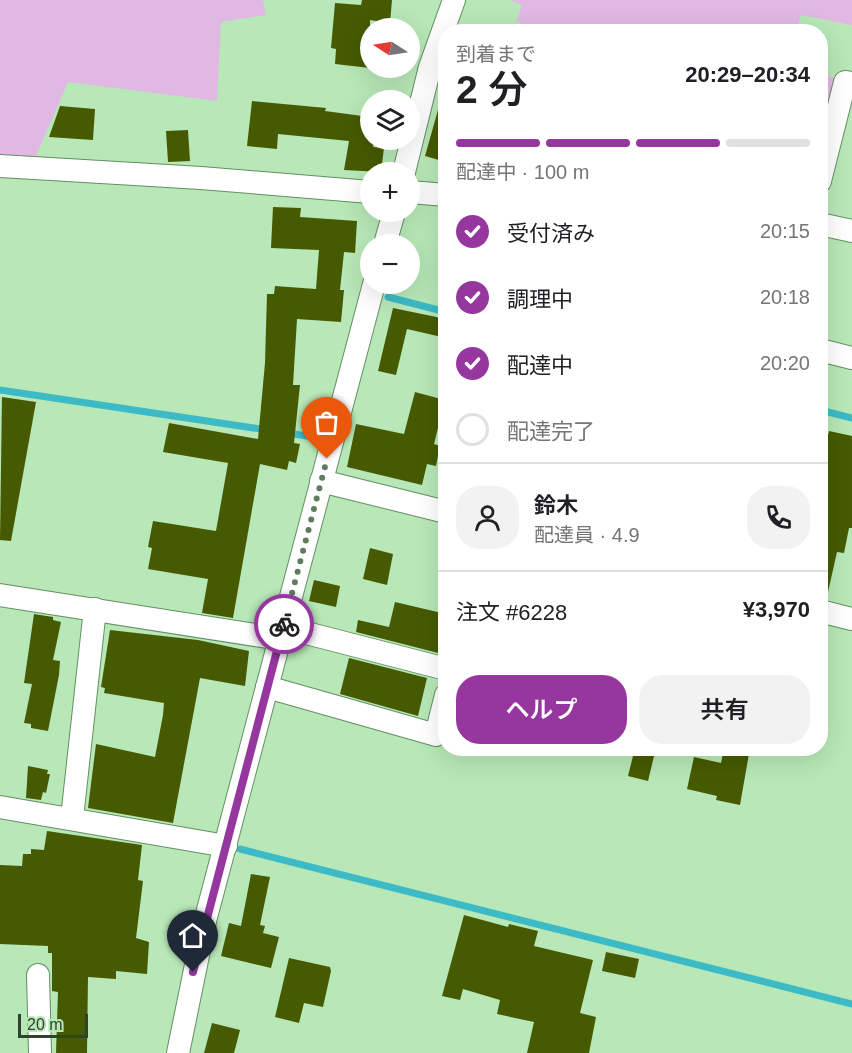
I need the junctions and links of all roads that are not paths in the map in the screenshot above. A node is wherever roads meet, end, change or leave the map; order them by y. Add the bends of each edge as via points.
1 (453, 0) edge
2 (445, 24) edge
3 (438, 44) edge
4 (852, 83) edge
5 (828, 149) edge
6 (406, 162) edge
7 (0, 166) edge
8 (360, 191) edge
9 (420, 193) edge
10 (438, 194) edge
11 (828, 231) edge
12 (852, 231) edge
13 (371, 294) edge
14 (828, 352) edge
15 (852, 358) edge
16 (321, 481) junction
17 (438, 510) edge
18 (0, 595) edge
19 (95, 609) junction
20 (828, 613) edge
21 (852, 620) edge
22 (282, 633) junction
23 (438, 667) edge
24 (267, 687) junction
25 (438, 727) edge
26 (0, 807) edge
27 (72, 818) junction
28 (226, 846) junction
29 (38, 975) dead end
30 (40, 1053) edge
31 (178, 1053) edge

1 - 2 street
3 - 6 street
4 - 5 street via 845,81
7 - 8 street
9 - 10 street
11 - 12 street
13 - 16 street
14 - 15 street
16 - 17 street
16 - 22 street
18 - 19 street
19 - 22 street
19 - 27 street
20 - 21 street
22 - 23 street
22 - 24 street
24 - 25 street via 436,735
24 - 28 street
26 - 27 street
27 - 28 street
28 - 31 street via 197,955
29 - 30 street

